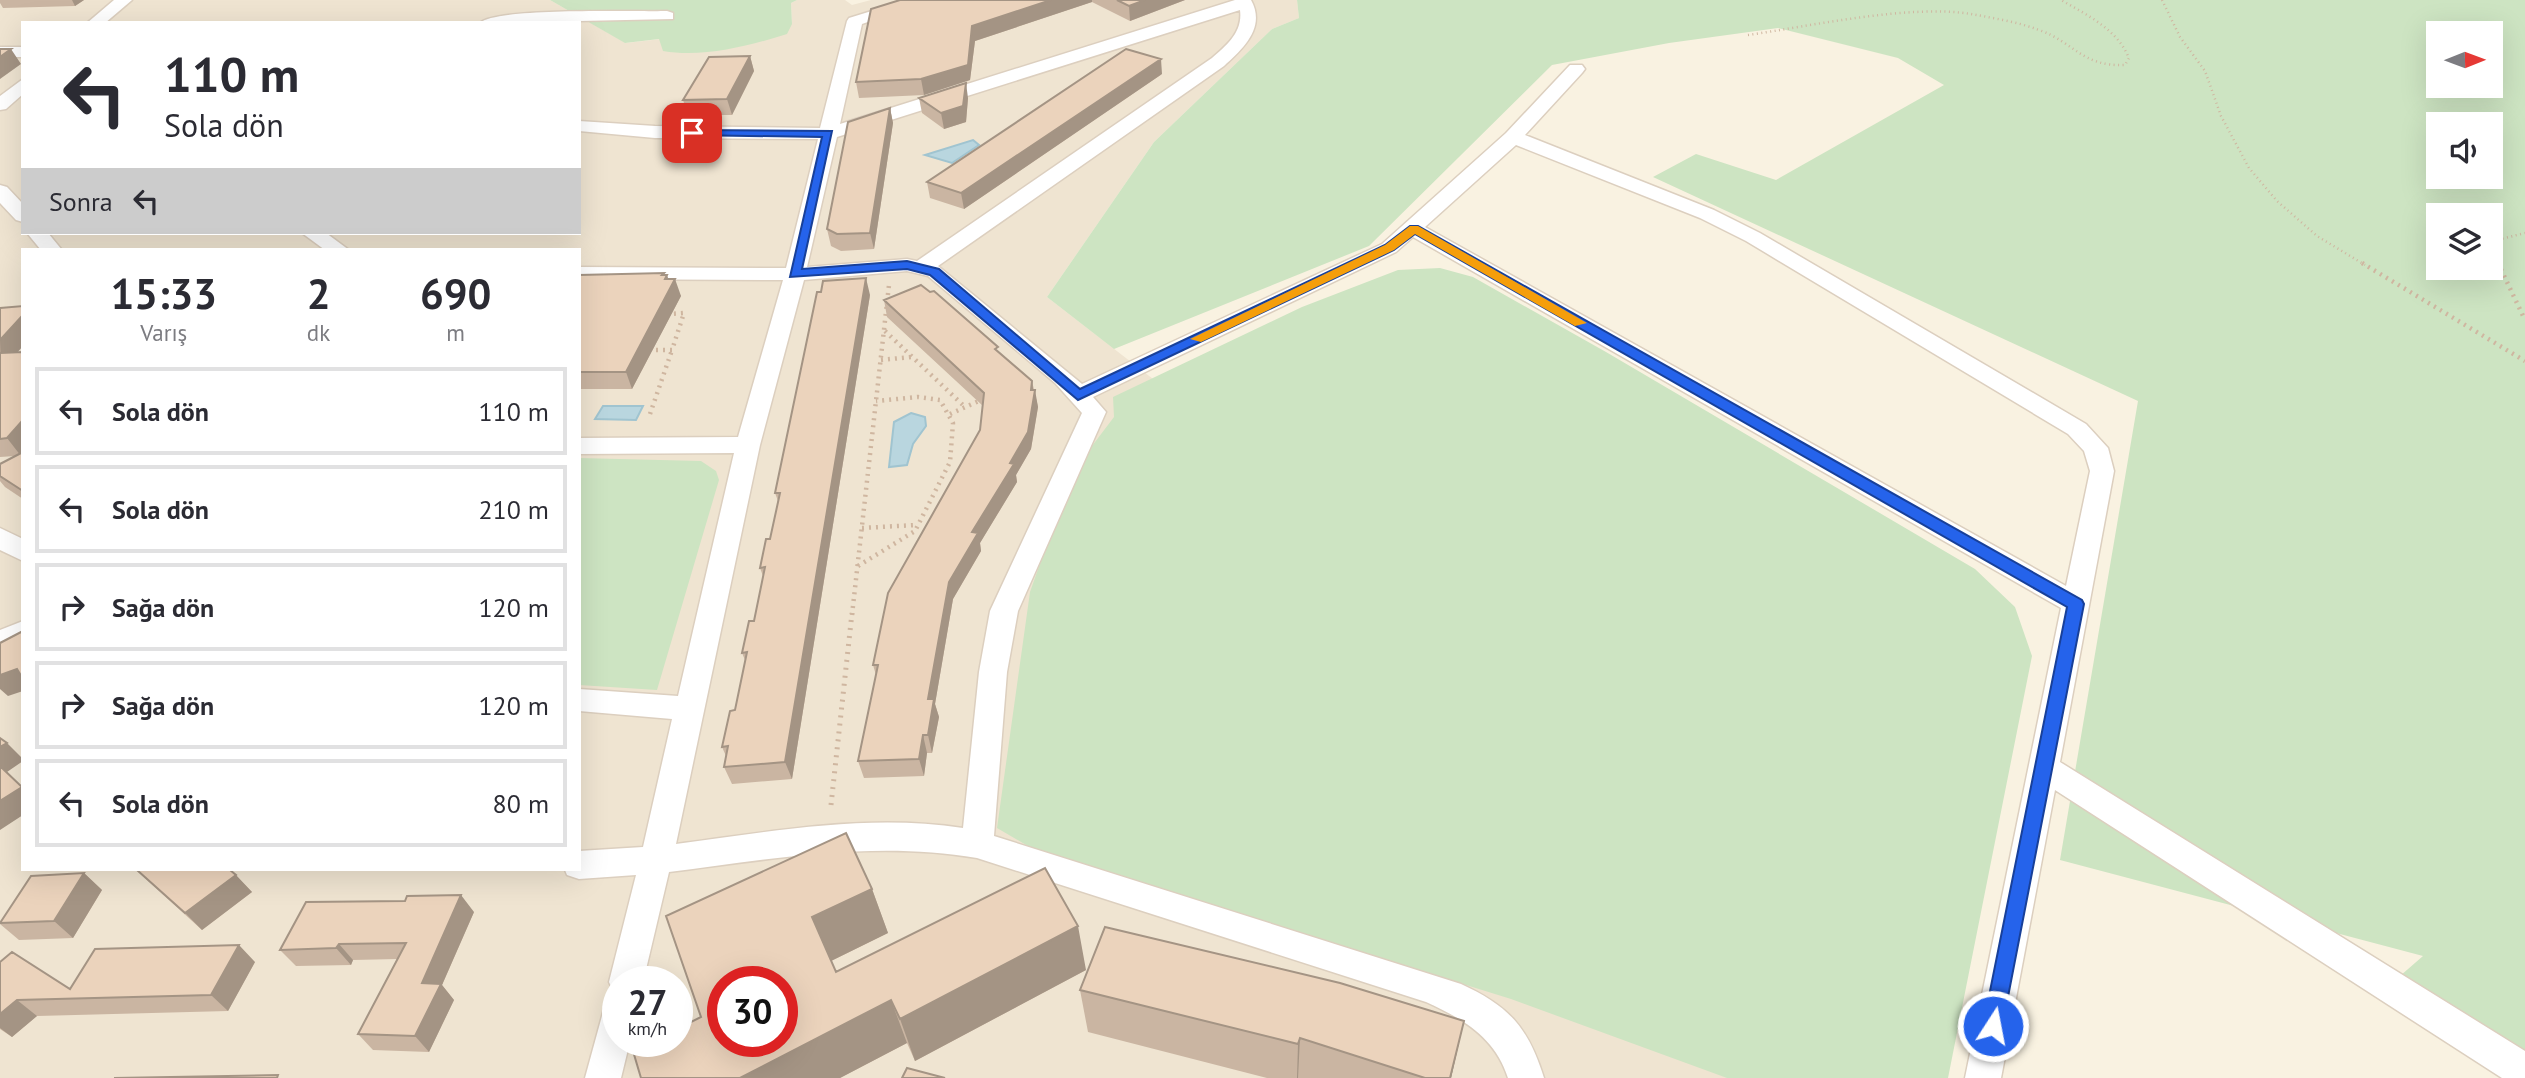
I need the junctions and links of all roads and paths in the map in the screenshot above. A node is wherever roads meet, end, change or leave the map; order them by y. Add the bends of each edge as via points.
1 (124, 0) edge
2 (646, 0) edge
3 (923, 0) edge
4 (2061, 0) edge
5 (2162, 0) edge
6 (1244, 1) edge
7 (635, 16) junction
8 (667, 16) dead end
9 (98, 21) edge
10 (503, 21) edge
11 (1748, 35) dead end
12 (0, 51) edge
13 (21, 51) edge
14 (1576, 69) dead end
15 (21, 86) edge
16 (0, 104) edge
17 (581, 126) edge
18 (828, 134) junction
19 (1513, 137) junction
20 (0, 191) edge
21 (21, 214) edge
22 (1414, 229) junction
23 (2525, 233) edge
24 (315, 235) edge
25 (337, 248) edge
26 (923, 267) junction
27 (581, 273) edge
28 (795, 274) junction
29 (889, 281) dead end
30 (658, 314) edge
31 (2525, 320) edge
32 (884, 331) junction
33 (672, 350) junction
34 (646, 351) edge
35 (912, 357) junction
36 (881, 360) junction
37 (2525, 361) edge
38 (1078, 395) junction
39 (989, 396) edge
40 (876, 401) junction
41 (965, 407) junction
42 (650, 414) dead end
43 (950, 414) junction
44 (748, 445) junction
45 (581, 446) edge
46 (918, 525) junction
47 (862, 528) junction
48 (0, 537) edge
49 (21, 551) edge
50 (857, 567) junction
51 (2076, 604) junction
52 (21, 632) edge
53 (0, 643) edge
54 (581, 700) edge
55 (691, 709) junction
56 (2044, 767) junction
57 (831, 805) dead end
58 (977, 844) junction
59 (656, 860) junction
60 (581, 865) edge
61 (630, 966) edge
62 (608, 1057) edge
63 (2525, 1072) edge
64 (603, 1078) edge
65 (1527, 1078) edge
66 (1983, 1078) edge

1 - 9 street
2 - 7 street
3 - 18 street via 855,21
4 - 11 path via 2127,48 2125,65 2089,61 2040,30 1970,14 1868,18
5 - 37 path via 2180,37 2205,71 2221,116 2249,168 2277,201 2318,236
6 - 18 street
6 - 26 street via 1250,15 1248,28 1218,62
7 - 8 street
7 - 10 street
12 - 13 street
14 - 19 street
15 - 16 street
17 - 18 street
18 - 28 street
19 - 22 street
19 - 51 street via 1707,214 1753,237 2077,429 2090,440 2102,471
20 - 21 street
22 - 38 street via 1389,248
22 - 51 street
23 - 31 path via 2493,241 2491,249
24 - 25 street
26 - 28 street
26 - 38 street via 952,285
27 - 28 street
28 - 44 street
29 - 32 path
30 - 33 path via 684,313
32 - 35 path
32 - 36 path
33 - 34 path
33 - 42 path
35 - 36 path
35 - 41 path
36 - 40 path
38 - 58 street via 1094,412 1016,581 998,636
39 - 41 path
40 - 43 path via 929,397 940,400
40 - 47 path
41 - 43 path
43 - 46 path via 954,445 950,462
44 - 45 street
44 - 55 street
46 - 47 path
46 - 50 path
47 - 50 path
48 - 49 street
50 - 57 path
51 - 56 street
52 - 53 street
54 - 55 street
55 - 59 street
56 - 63 street
56 - 66 street
58 - 59 street via 873,837
58 - 65 street via 1431,988 1471,1005 1495,1021 1513,1042
59 - 60 street
59 - 61 street
62 - 64 street

